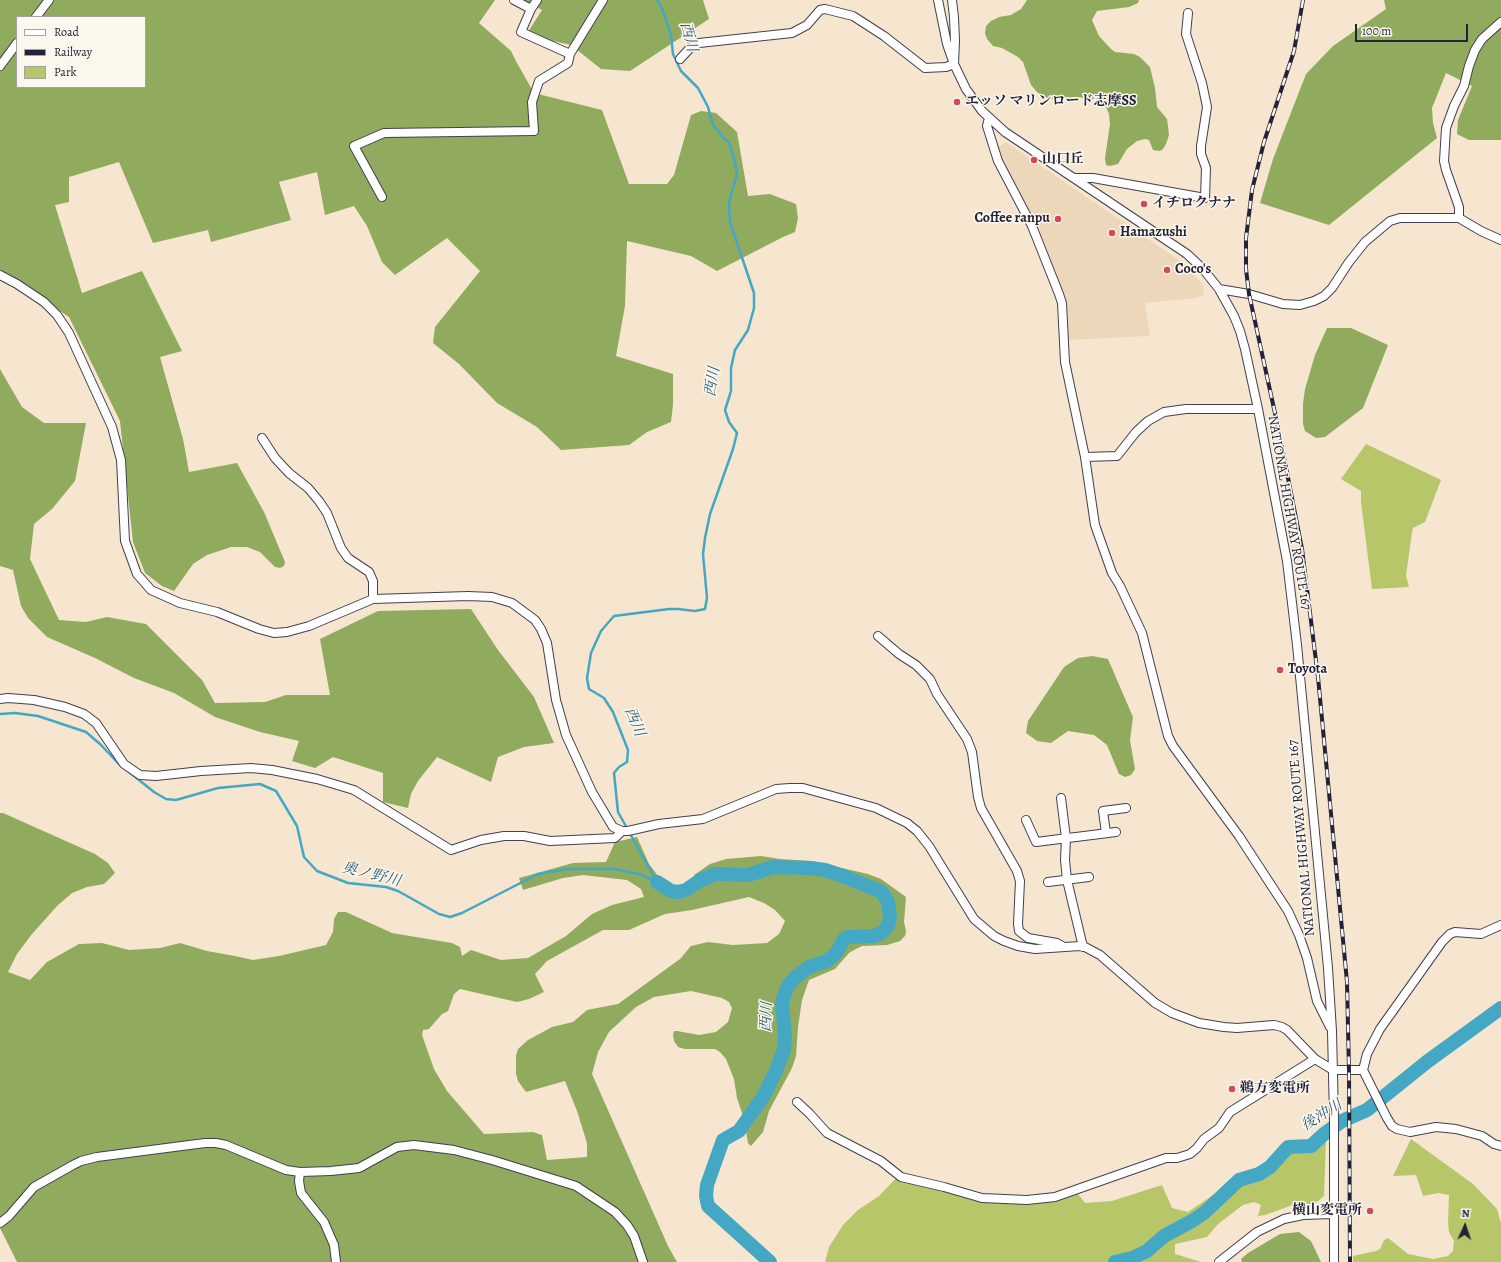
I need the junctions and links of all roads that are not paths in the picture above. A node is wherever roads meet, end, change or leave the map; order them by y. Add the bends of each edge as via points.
1 (49, 0) edge
2 (514, 0) edge
3 (537, 0) edge
4 (602, 0) edge
5 (938, 0) edge
6 (952, 0) edge
7 (531, 9) junction
8 (1188, 13) dead end
9 (37, 16) edge
10 (1501, 22) edge
11 (16, 44) edge
12 (570, 54) junction
13 (680, 59) dead end
14 (954, 64) junction
15 (0, 66) edge
16 (989, 118) junction
17 (1073, 178) junction
18 (382, 197) dead end
19 (1458, 218) junction
20 (1501, 240) edge
21 (0, 275) edge
22 (1219, 289) junction
23 (1258, 409) junction
24 (262, 438) dead end
25 (1085, 457) junction
26 (373, 599) junction
27 (878, 636) dead end
28 (0, 699) edge
29 (1061, 798) dead end
30 (1126, 808) dead end
31 (1026, 820) dead end
32 (622, 831) junction
33 (1116, 832) dead end
34 (1106, 833) junction
35 (1066, 838) junction
36 (1089, 877) dead end
37 (1067, 880) junction
38 (1048, 882) dead end
39 (1501, 925) edge
40 (1064, 947) junction
41 (1083, 947) junction
42 (1332, 1031) junction
43 (1314, 1059) junction
44 (1333, 1070) junction
45 (1363, 1070) junction
46 (797, 1102) dead end
47 (1501, 1146) edge
48 (300, 1172) junction
49 (1334, 1214) junction
50 (0, 1223) edge
51 (336, 1262) edge
52 (643, 1262) edge
53 (1220, 1262) edge
54 (1334, 1262) edge

1 - 9 street
2 - 7 street
3 - 7 street
4 - 12 street
5 - 14 street, NATIONAL HIGHWAY ROUTE 167
6 - 14 street
7 - 12 street via 521,32
8 - 17 street via 1186,34 1207,107 1201,146 1206,168 1205,198 1093,178
10 - 19 street via 1482,39 1475,50 1464,86 1446,128 1444,161 1459,207
11 - 15 street
12 - 18 street via 568,63 539,81 532,102 534,130 384,133 354,146
13 - 14 street via 699,42 792,33 807,25 820,10 826,9 853,16 884,36 924,68
14 - 16 street, NATIONAL HIGHWAY ROUTE 167 via 966,89
16 - 17 street, NATIONAL HIGHWAY ROUTE 167 via 1005,132
16 - 25 street via 987,126 998,161 1032,226 1062,303 1065,362
17 - 22 street, NATIONAL HIGHWAY ROUTE 167 via 1183,251 1203,269
19 - 20 street
19 - 22 street via 1393,220 1365,242 1328,293 1310,303 1283,304
21 - 26 street via 44,302 69,333 112,427 121,460 125,541 137,574 148,587 180,603 217,612 274,633 309,626
22 - 23 street, NATIONAL HIGHWAY ROUTE 167 via 1240,331
23 - 25 street via 1186,408 1164,412 1140,428 1117,456
23 - 42 street, NATIONAL HIGHWAY ROUTE 167 via 1287,561
24 - 26 street via 275,458 319,501 348,558 369,572 373,581
25 - 42 street via 1095,525 1112,573 1142,633 1168,736 1239,836 1288,911 1300,935 1317,1001
26 - 32 street via 492,597 512,604 535,620 547,643 556,700 566,735 604,813 613,827
27 - 40 street via 930,679 967,740 972,752 981,808 1017,871 1020,881 1019,931 1028,938 1057,943
28 - 32 street via 34,700 84,714 96,723 124,764 140,775 156,776 251,768 317,779 354,790 451,850 481,840 504,836 524,836 550,841 615,838
29 - 35 street
30 - 34 street via 1103,811
31 - 35 street via 1036,842
32 - 40 street via 703,819 776,789 803,788 876,808 907,823 929,846 974,919 994,936 1018,946 1035,949
33 - 34 street
34 - 35 street
35 - 37 street
36 - 37 street
37 - 38 street
37 - 41 street
39 - 45 street via 1481,934 1455,932 1442,942 1380,1029 1367,1054
40 - 41 street
41 - 43 street via 1100,955 1155,1003 1172,1013 1199,1023 1224,1027 1282,1027
42 - 44 street, NATIONAL HIGHWAY ROUTE 167
43 - 44 street
43 - 46 street via 1230,1112 1219,1128 1204,1138 1190,1154 1166,1158 1055,1197 1027,1200 982,1198 901,1177 881,1160 827,1133
44 - 45 street
44 - 49 street, NATIONAL HIGHWAY ROUTE 167
45 - 47 street via 1392,1126 1410,1132 1436,1127 1446,1128 1482,1136
48 - 50 street via 286,1170 216,1143 97,1157 77,1163 34,1187
48 - 51 street via 301,1193 324,1222 334,1245
48 - 52 street via 359,1168 403,1146 454,1150 576,1186 615,1212 627,1225 634,1236
49 - 53 street via 1303,1215 1284,1219 1257,1232
49 - 54 street, NATIONAL HIGHWAY ROUTE 167

